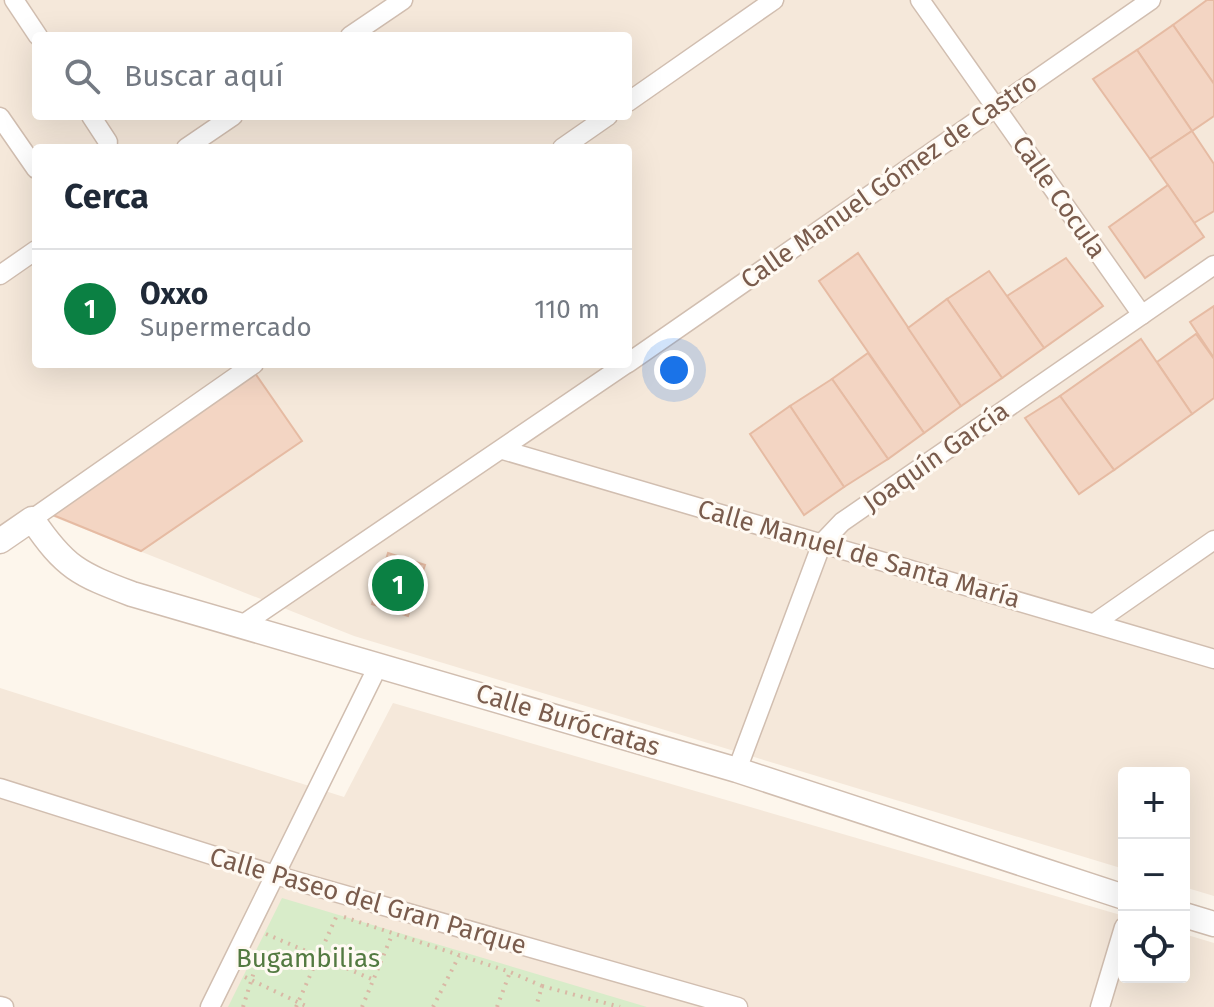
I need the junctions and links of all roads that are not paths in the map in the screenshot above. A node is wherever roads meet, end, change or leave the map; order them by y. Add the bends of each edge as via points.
1 (14, 0) edge
2 (403, 0) edge
3 (774, 0) edge
4 (920, 0) edge
5 (1151, 0) edge
6 (35, 32) edge
7 (356, 32) edge
8 (632, 99) edge
9 (995, 106) junction
10 (0, 117) edge
11 (94, 120) edge
12 (227, 120) edge
13 (602, 120) edge
14 (108, 142) dead end
15 (192, 144) edge
16 (568, 144) edge
17 (32, 163) edge
18 (32, 253) edge
19 (1214, 265) edge
20 (0, 275) edge
21 (1142, 315) junction
22 (632, 360) edge
23 (248, 368) edge
24 (620, 368) edge
25 (503, 450) junction
26 (32, 519) junction
27 (1214, 540) edge
28 (0, 541) edge
29 (822, 543) junction
30 (1096, 622) junction
31 (242, 625) junction
32 (1214, 659) edge
33 (379, 664) junction
34 (737, 770) junction
35 (0, 788) edge
36 (275, 875) junction
37 (1118, 895) edge
38 (1190, 917) edge
39 (1214, 924) edge
40 (1118, 947) edge
41 (210, 1007) edge
42 (738, 1007) edge
43 (1100, 1007) edge

1 - 6 street
2 - 7 street
3 - 8 street
4 - 9 street, Calle Cocula
5 - 9 street, Calle Manuel Gómez de Castro
9 - 21 street, Calle Cocula
9 - 22 street, Calle Manuel Gómez de Castro
10 - 17 street
11 - 14 street
12 - 15 street
13 - 16 street
18 - 20 street
19 - 21 street, Joaquín García
21 - 29 street, Joaquín García via 842,522
23 - 26 street
24 - 25 street, Calle Manuel Gómez de Castro
25 - 29 street, Calle Manuel de Santa María
25 - 31 street, Calle Manuel Gómez de Castro
26 - 28 street
26 - 31 street, Calle Burócratas via 56,554 83,576
27 - 30 street
29 - 30 street, Calle Manuel de Santa María
29 - 34 street, Joaquín García
30 - 32 street, Calle Manuel de Santa María
31 - 33 street, Calle Burócratas
33 - 34 street, Calle Burócratas
33 - 36 street
34 - 37 street, Calle Burócratas
35 - 36 street, Calle Paseo del Gran Parque
36 - 41 street
36 - 42 street, Calle Paseo del Gran Parque
38 - 39 street
40 - 43 street

